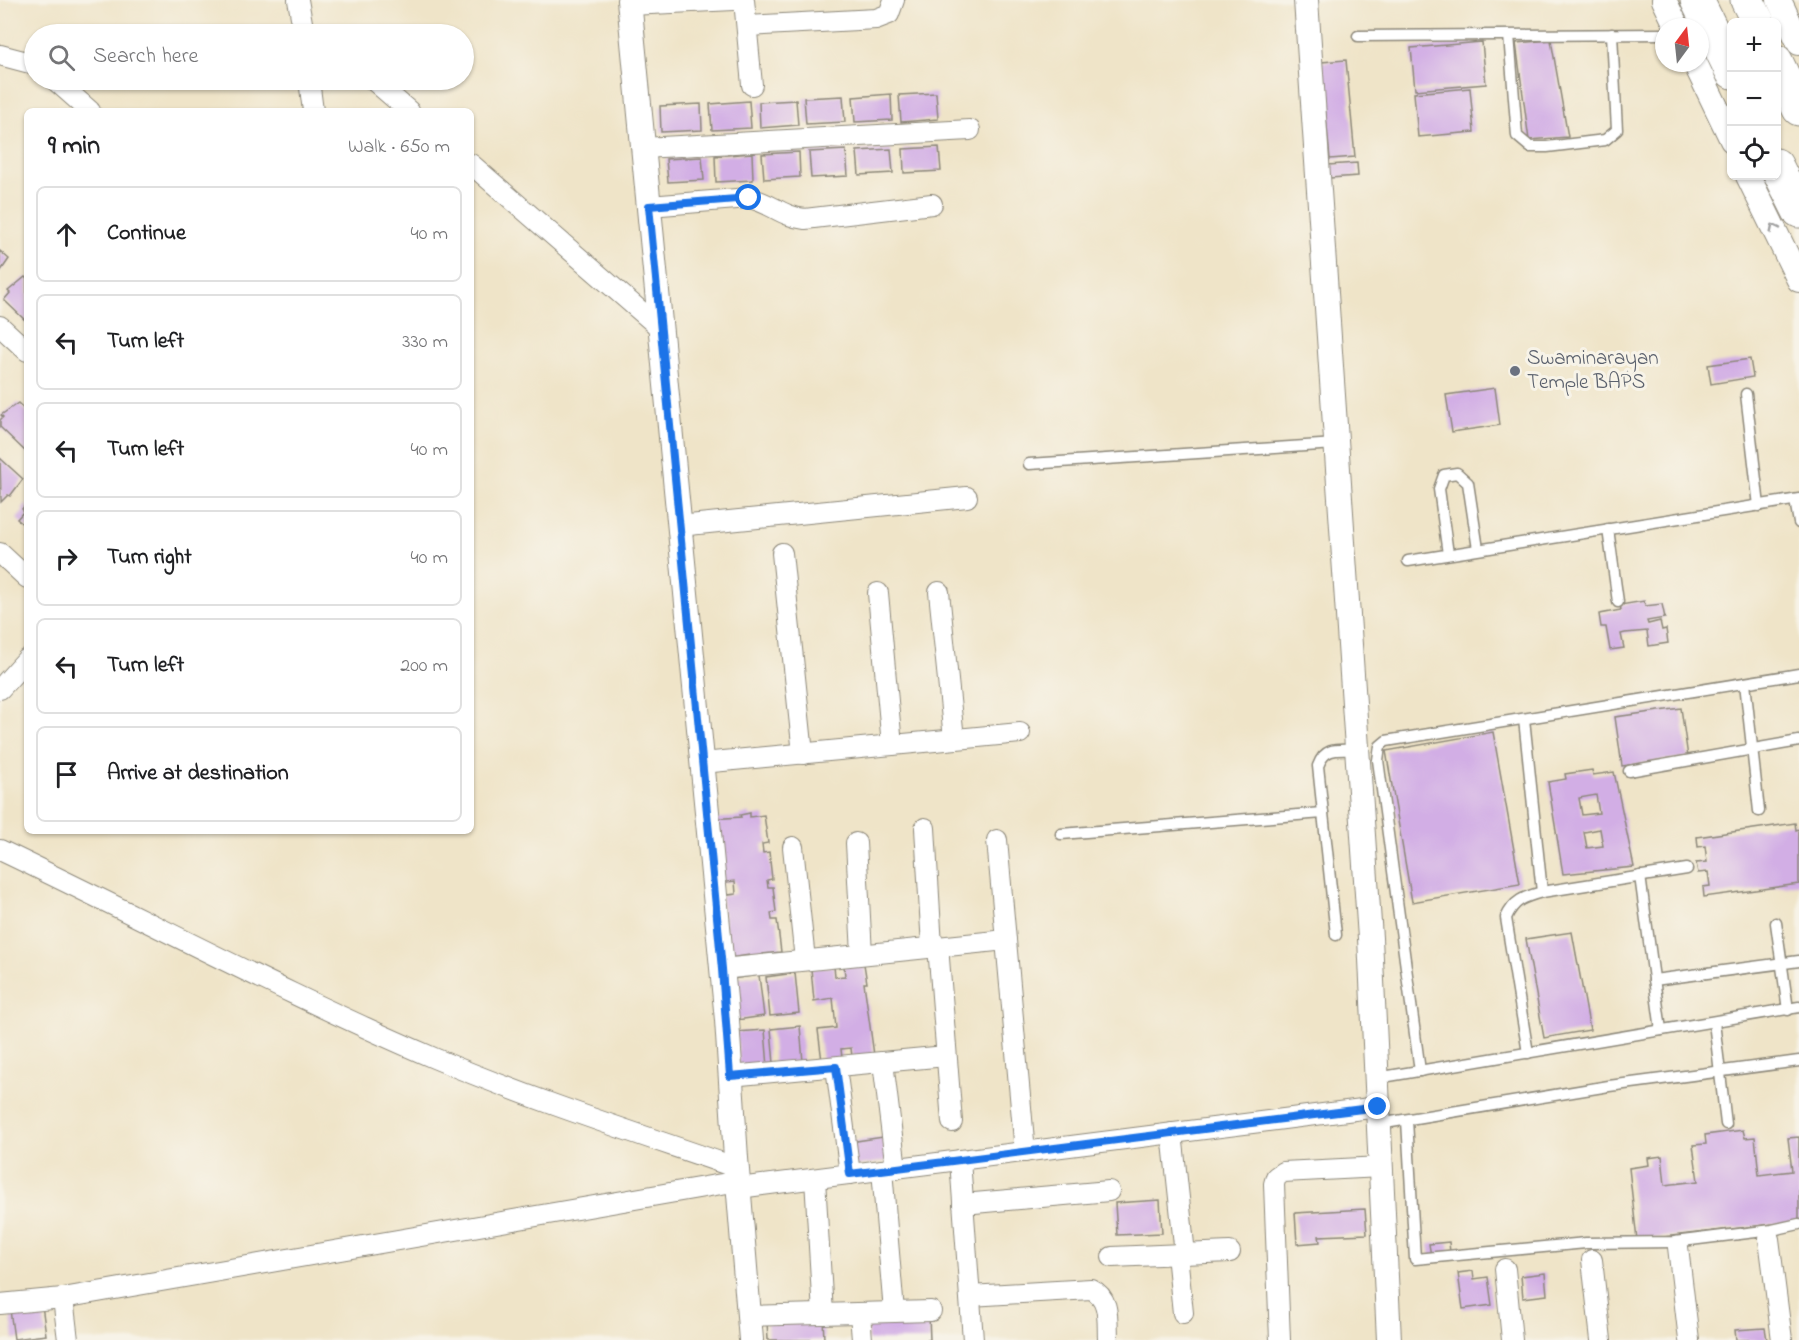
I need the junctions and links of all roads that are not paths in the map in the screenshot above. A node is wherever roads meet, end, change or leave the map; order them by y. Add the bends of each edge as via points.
1 (298, 0) edge
2 (735, 0) edge
3 (744, 0) edge
4 (894, 0) edge
5 (1306, 0) edge
6 (1664, 0) edge
7 (1697, 0) edge
8 (1747, 0) edge
9 (1779, 0) edge
10 (630, 2) edge
11 (1673, 18) edge
12 (1756, 18) edge
13 (302, 24) edge
14 (747, 26) junction
15 (1797, 31) edge
16 (1612, 34) junction
17 (1655, 34) edge
18 (1509, 35) junction
19 (1358, 36) dead end
20 (0, 55) edge
21 (24, 61) edge
22 (1727, 64) edge
23 (1699, 72) edge
24 (1781, 72) edge
25 (752, 85) dead end
26 (66, 90) edge
27 (310, 90) edge
28 (385, 90) edge
29 (87, 108) edge
30 (313, 108) edge
31 (406, 108) edge
32 (1799, 109) edge
33 (970, 130) dead end
34 (1727, 131) edge
35 (643, 148) junction
36 (474, 168) edge
37 (1781, 175) edge
38 (1750, 180) edge
39 (932, 204) dead end
40 (649, 206) junction
41 (1799, 211) edge
42 (1799, 280) edge
43 (0, 326) edge
44 (660, 328) junction
45 (24, 348) edge
46 (1746, 394) dead end
47 (1336, 444) junction
48 (1029, 464) dead end
49 (967, 497) dead end
50 (1797, 500) edge
51 (1759, 506) junction
52 (1799, 523) edge
53 (680, 526) junction
54 (1608, 529) junction
55 (1478, 549) junction
56 (0, 552) edge
57 (782, 553) dead end
58 (1448, 554) junction
59 (1408, 561) dead end
60 (24, 575) edge
61 (939, 592) dead end
62 (878, 593) dead end
63 (1618, 602) dead end
64 (24, 662) edge
65 (1799, 674) edge
66 (1745, 683) junction
67 (0, 689) edge
68 (1524, 719) junction
69 (1020, 733) dead end
70 (954, 740) junction
71 (1799, 741) edge
72 (892, 745) junction
73 (1752, 749) junction
74 (1357, 750) junction
75 (803, 754) junction
76 (702, 763) junction
77 (1629, 771) dead end
78 (1759, 811) dead end
79 (1323, 813) junction
80 (926, 828) dead end
81 (1061, 834) dead end
82 (997, 840) dead end
83 (856, 843) dead end
84 (793, 847) dead end
85 (0, 850) edge
86 (1687, 869) dead end
87 (1640, 876) junction
88 (1542, 892) junction
89 (1776, 923) dead end
90 (1335, 935) dead end
91 (1006, 940) junction
92 (934, 947) junction
93 (862, 954) junction
94 (805, 960) junction
95 (1799, 961) edge
96 (1781, 964) junction
97 (722, 969) junction
98 (1654, 980) junction
99 (1793, 1008) edge
100 (1714, 1022) junction
101 (1661, 1030) junction
102 (1528, 1053) junction
103 (946, 1056) junction
104 (1799, 1061) edge
105 (883, 1062) junction
106 (836, 1067) junction
107 (1420, 1071) junction
108 (1720, 1071) junction
109 (730, 1076) junction
110 (1377, 1078) junction
111 (1378, 1116) junction
112 (1407, 1119) junction
113 (952, 1122) dead end
114 (1726, 1124) dead end
115 (1172, 1133) junction
116 (1025, 1152) junction
117 (960, 1160) junction
118 (1381, 1167) junction
119 (889, 1170) junction
120 (850, 1174) junction
121 (738, 1179) junction
122 (815, 1179) junction
123 (1109, 1191) dead end
124 (963, 1204) junction
125 (1799, 1224) edge
126 (1769, 1239) dead end
127 (1678, 1247) dead end
128 (1230, 1252) dead end
129 (1181, 1254) junction
130 (1112, 1257) dead end
131 (1592, 1260) dead end
132 (1505, 1269) dead end
133 (970, 1296) junction
134 (63, 1298) junction
135 (0, 1304) edge
136 (931, 1311) dead end
137 (894, 1312) junction
138 (860, 1313) junction
139 (1183, 1313) dead end
140 (823, 1314) junction
141 (750, 1328) edge
142 (68, 1340) edge
143 (862, 1340) edge
144 (973, 1340) edge
145 (1108, 1340) edge
146 (1280, 1340) edge
147 (1389, 1340) edge
148 (1512, 1340) edge
149 (1601, 1340) edge
150 (1689, 1340) edge
151 (1782, 1340) edge

1 - 13 street
2 - 10 street
3 - 14 street
4 - 14 street via 889,14 876,19
5 - 47 street
6 - 11 street
7 - 22 highway
8 - 12 highway
9 - 15 street
10 - 35 street
14 - 25 street
16 - 17 lane
16 - 18 lane
16 - 18 lane via 1617,130 1605,140 1547,147 1530,147 1517,136
18 - 19 lane
20 - 21 street
23 - 34 street
24 - 32 highway
26 - 29 street
27 - 30 street
28 - 31 street
33 - 35 street
35 - 40 street
36 - 44 street
37 - 41 highway
42 -> 38 street
39 - 40 street via 805,219 790,217 749,198
40 - 44 street
43 - 45 street
44 - 53 street
46 - 51 lane
47 - 48 lane
47 - 74 street
49 - 53 street
50 - 51 lane
50 - 52 lane
51 - 54 lane
53 - 76 street
54 - 55 lane
54 - 63 lane
55 - 58 lane
55 - 58 lane via 1468,483 1457,472 1444,475 1438,489
56 - 60 street
57 - 75 street
58 - 59 lane
61 - 70 street
62 - 72 street
64 - 67 street
65 - 66 lane
66 - 68 lane
66 - 73 lane
68 - 88 lane
68 - 107 lane via 1386,741 1378,752
69 - 70 street
70 - 72 street
71 - 73 lane
72 - 75 street
73 - 77 lane
73 - 78 lane
74 - 79 lane via 1329,751 1321,757 1318,766
74 - 110 street
75 - 76 street
76 - 97 street
79 - 81 lane
79 - 90 lane
80 - 92 street
82 - 91 street
83 - 93 street
84 - 94 street
85 - 121 street via 434,1058
86 - 87 lane
87 - 88 lane
87 - 98 lane
88 - 102 lane via 1520,898 1506,918
89 - 96 lane
91 - 92 street
91 - 116 street
92 - 93 street
92 - 103 street
93 - 94 street
94 - 97 street
95 - 96 lane
96 - 98 lane
96 - 99 lane
97 - 109 street
98 - 101 lane
99 - 100 lane
100 - 101 lane
100 - 108 lane
101 - 102 lane
102 - 107 lane
103 - 105 street
103 - 113 street
104 - 108 lane
105 - 106 street
105 - 119 street
106 - 109 street
106 - 120 street
107 - 110 lane
108 - 112 lane
108 - 114 lane
109 - 121 street
110 - 111 street
111 - 112 lane
111 - 115 street
111 - 118 street
112 - 125 lane via 1414,1259 1586,1243 1674,1242
115 - 116 street
115 - 129 street
116 - 117 street
117 - 119 street
117 - 124 street
118 - 146 street via 1283,1172 1276,1177
118 - 147 street
119 - 120 street
119 - 137 street
120 - 122 street
121 - 122 street
121 - 134 street
121 - 141 street
122 - 140 street
123 - 124 street
124 - 133 street
126 - 151 street
127 - 150 street
128 - 129 street
129 - 130 street
129 - 139 street
131 - 149 street
132 - 148 street
133 - 144 street
133 - 145 street via 1091,1289 1104,1298
134 - 135 street
134 - 142 street
136 - 137 street
137 - 138 street
138 - 140 street
138 - 143 street
140 - 141 street

